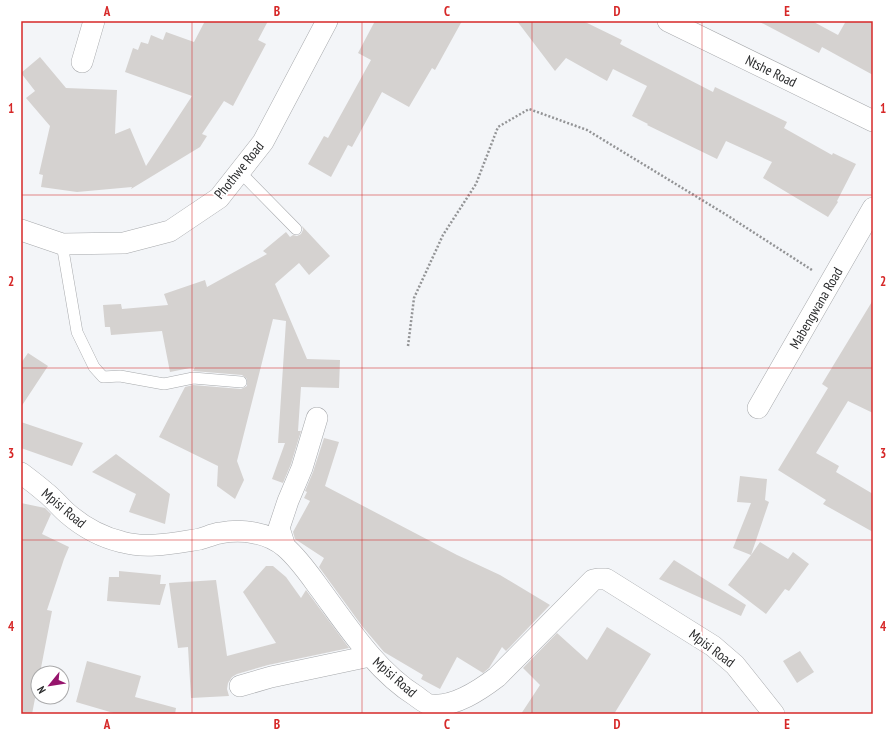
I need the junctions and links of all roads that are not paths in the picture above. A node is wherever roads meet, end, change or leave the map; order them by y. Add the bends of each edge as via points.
1 (94, 21) edge
2 (328, 21) edge
3 (668, 21) edge
4 (82, 62) dead end
5 (873, 121) edge
6 (240, 172) junction
7 (873, 208) edge
8 (296, 229) dead end
9 (21, 230) edge
10 (62, 244) junction
11 (241, 382) dead end
12 (758, 408) dead end
13 (317, 418) dead end
14 (21, 473) edge
15 (285, 547) junction
16 (370, 656) junction
17 (240, 686) dead end
18 (428, 710) edge
19 (774, 714) edge

1 - 4 street
2 - 6 street, Phothwe Road via 262,142
3 - 5 street, Ntshe Road
6 - 8 lane
6 - 10 street, Phothwe Road via 218,198 170,231 124,243
7 - 12 street, Mabengwana Road
9 - 10 street, Phothwe Road
10 - 11 lane via 77,332 94,367 103,376 120,376 164,384 193,378
13 - 15 street via 302,468 279,528
14 - 15 street, Mpisi Road via 80,524 97,534 123,543 152,546 238,531 256,533
15 - 16 street, Mpisi Road via 300,562
16 - 17 street
16 - 18 street, Mpisi Road
18 - 19 street, Mpisi Road via 464,698 497,677 593,580 598,578 606,579 713,646 735,664

